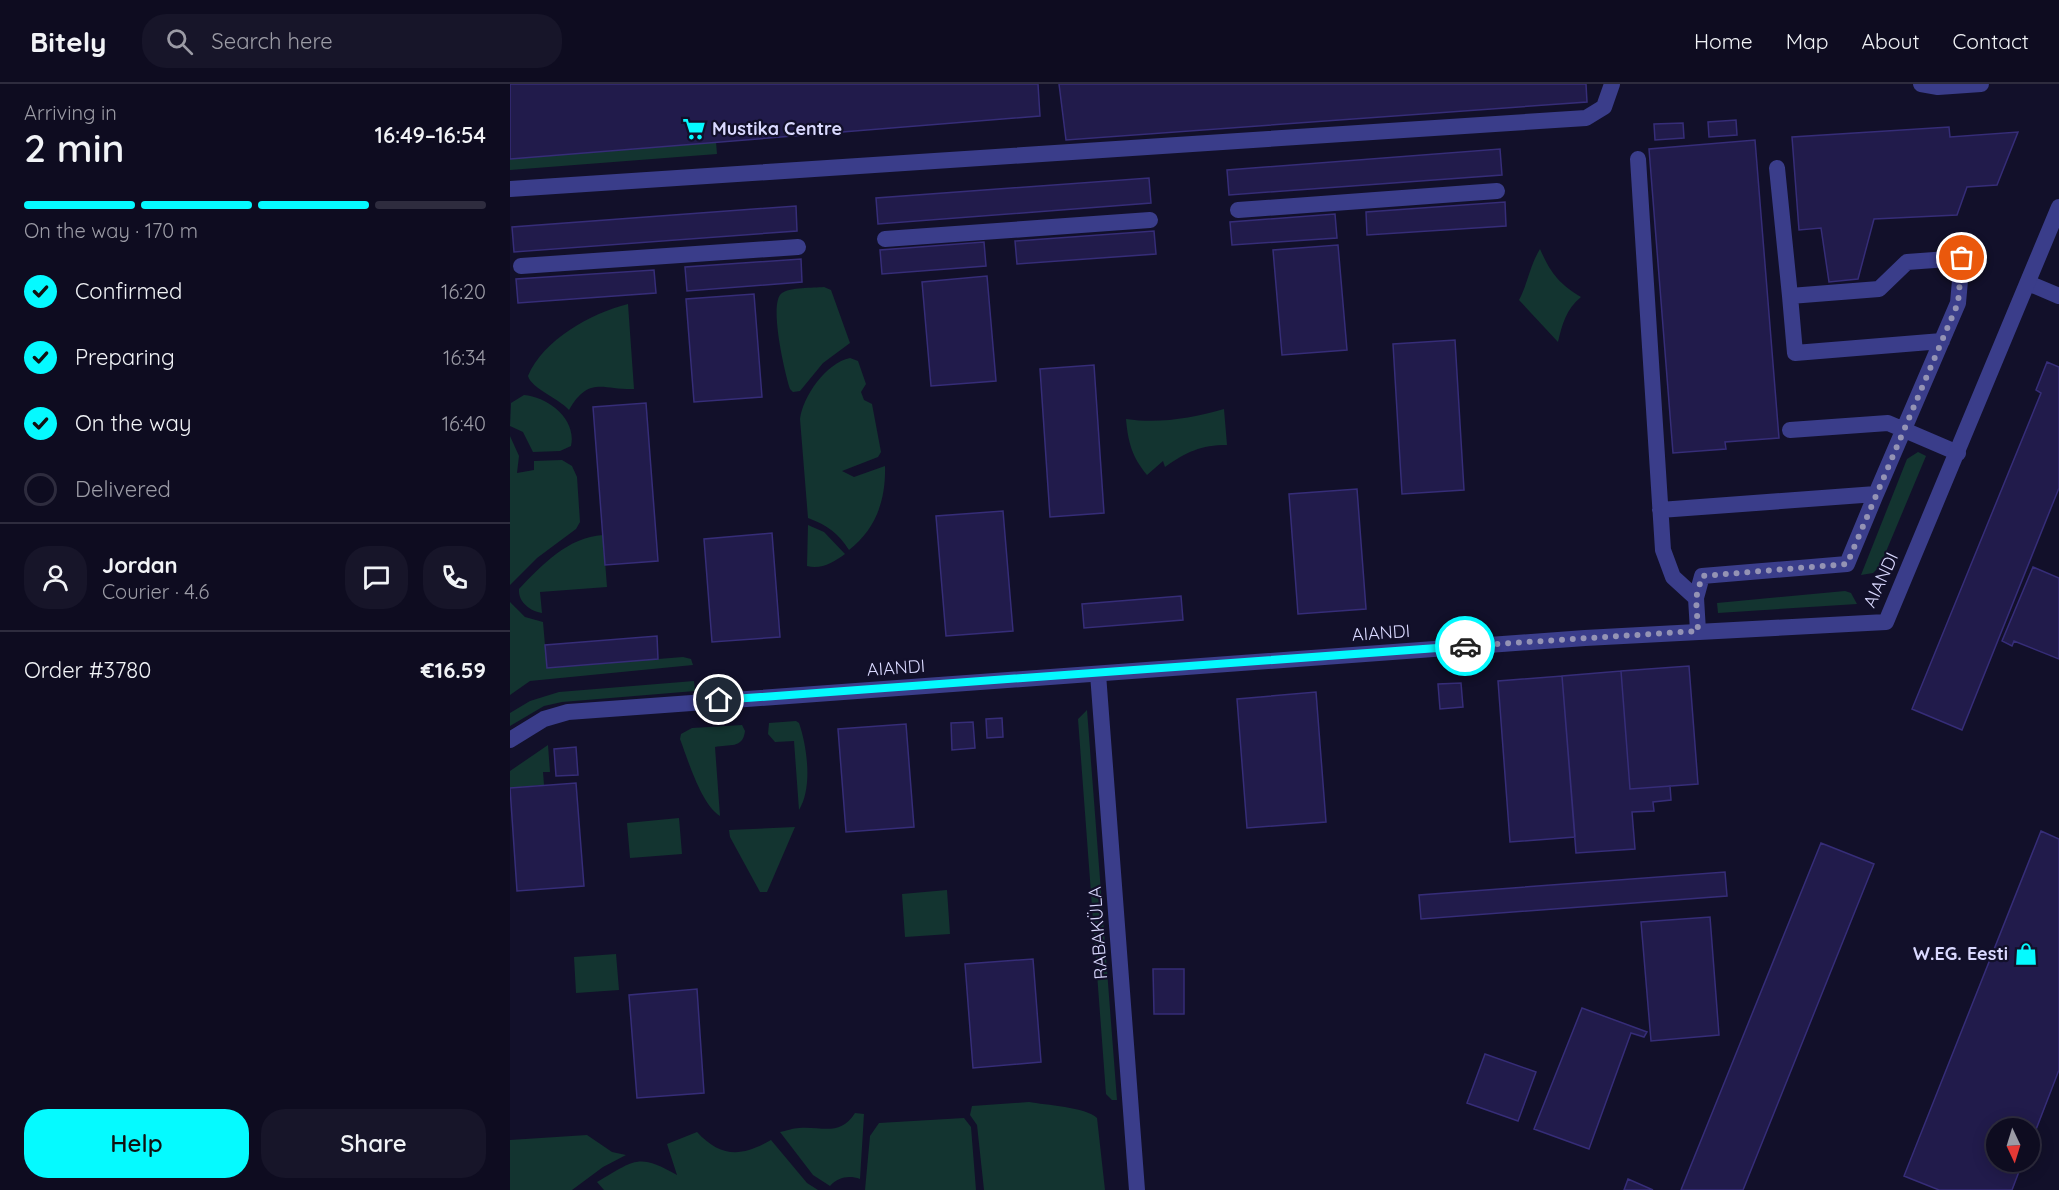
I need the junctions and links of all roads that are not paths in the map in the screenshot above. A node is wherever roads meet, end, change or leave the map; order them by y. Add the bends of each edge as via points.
1 (1612, 84) edge
2 (1921, 84) edge
3 (1981, 84) edge
4 (1638, 159) dead end
5 (1777, 168) dead end
6 (510, 189) edge
7 (1497, 191) dead end
8 (2059, 207) edge
9 (1238, 210) dead end
10 (1150, 220) dead end
11 (885, 239) dead end
12 (798, 247) dead end
13 (521, 266) dead end
14 (2028, 283) junction
15 (1790, 296) junction
16 (2059, 296) edge
17 (1942, 341) junction
18 (1790, 430) dead end
19 (1904, 430) junction
20 (1958, 453) junction
21 (1876, 494) junction
22 (1660, 510) junction
23 (1696, 598) junction
24 (1698, 631) junction
25 (1098, 674) junction
26 (510, 740) edge
27 (1137, 1190) edge

1 - 6 street via 1604,107 1586,118
2 - 3 street
4 - 22 street
5 - 15 street
7 - 9 street
8 - 14 street, AIANDI
10 - 11 street
12 - 13 street
14 - 16 street
14 - 20 street, AIANDI
15 - 17 street via 1795,353
15 - 17 street via 1879,289 1907,262 1962,258 1958,303
17 - 19 street
18 - 19 street via 1888,423
19 - 20 street
19 - 21 street
20 - 24 street, AIANDI via 1886,622
21 - 22 street
21 - 23 street via 1847,564 1702,576
22 - 23 street via 1663,550 1673,577
23 - 24 street
24 - 25 street, AIANDI
25 - 26 street, AIANDI via 568,712 544,719
25 - 27 street, RABAKÜLA

